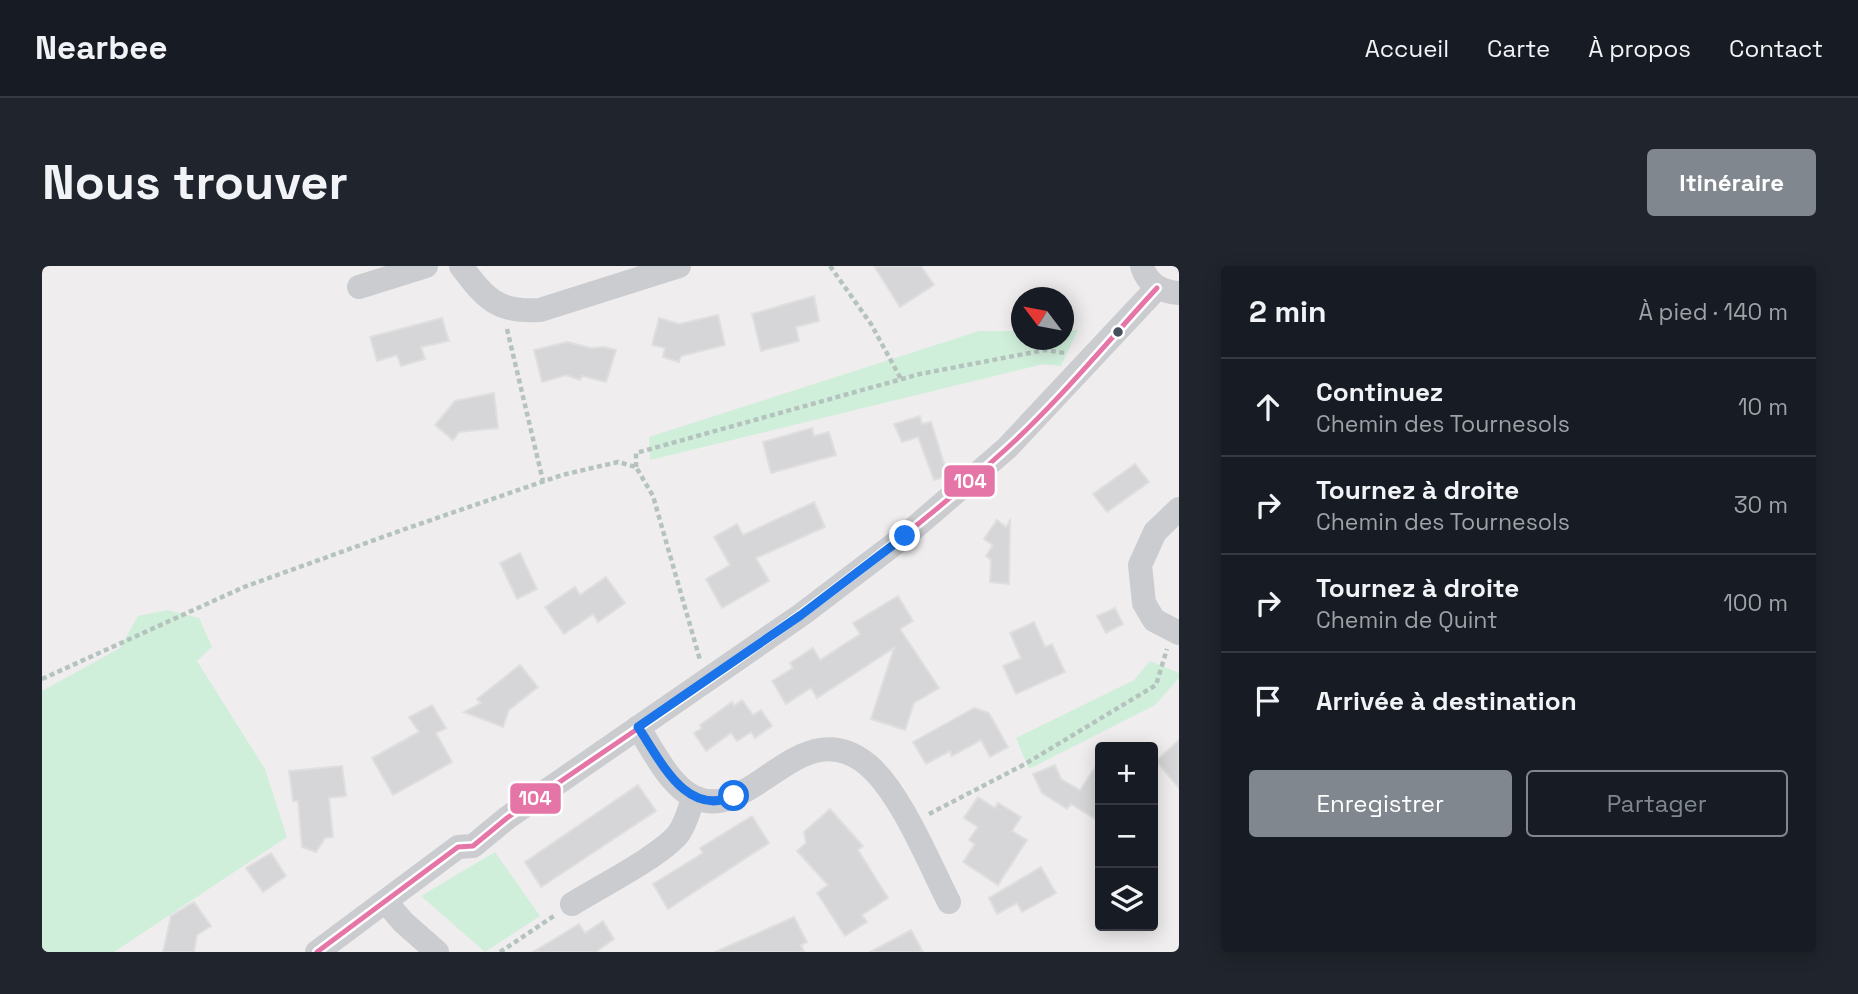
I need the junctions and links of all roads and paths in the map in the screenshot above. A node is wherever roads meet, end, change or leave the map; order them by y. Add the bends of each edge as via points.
1 (426, 266) edge
2 (461, 266) edge
3 (679, 266) edge
4 (830, 266) edge
5 (1142, 266) edge
6 (359, 287) dead end
7 (1168, 291) edge
8 (502, 307) junction
9 (1094, 357) junction
10 (901, 379) junction
11 (636, 467) junction
12 (544, 481) junction
13 (1179, 509) edge
14 (1176, 632) edge
15 (42, 679) edge
16 (706, 680) junction
17 (638, 727) junction
18 (693, 797) junction
19 (909, 824) junction
20 (386, 902) junction
21 (949, 902) dead end
22 (572, 904) joint
23 (317, 952) edge
24 (437, 952) edge
25 (500, 952) edge

1 - 6 street
2 - 8 street via 490,300
3 - 8 street via 540,310
4 - 10 path via 871,324
5 - 7 street via 1149,281
7 - 9 street
8 - 12 path
9 - 10 path via 1045,350
9 - 16 street via 1007,448 905,536
10 - 11 path via 636,453
11 - 12 path via 618,462
11 - 16 path via 653,496
12 - 15 path via 244,587
13 - 14 street via 1155,533 1140,565 1144,603 1154,620
14 - 19 path via 1156,685 1026,764
16 - 17 street
17 - 18 street via 670,774
17 - 20 street via 473,846 458,847
18 - 19 street via 722,802 796,758 833,750 867,764
18 - 22 street via 678,833
19 - 21 street
20 - 23 street
20 - 24 street
22 - 25 path

